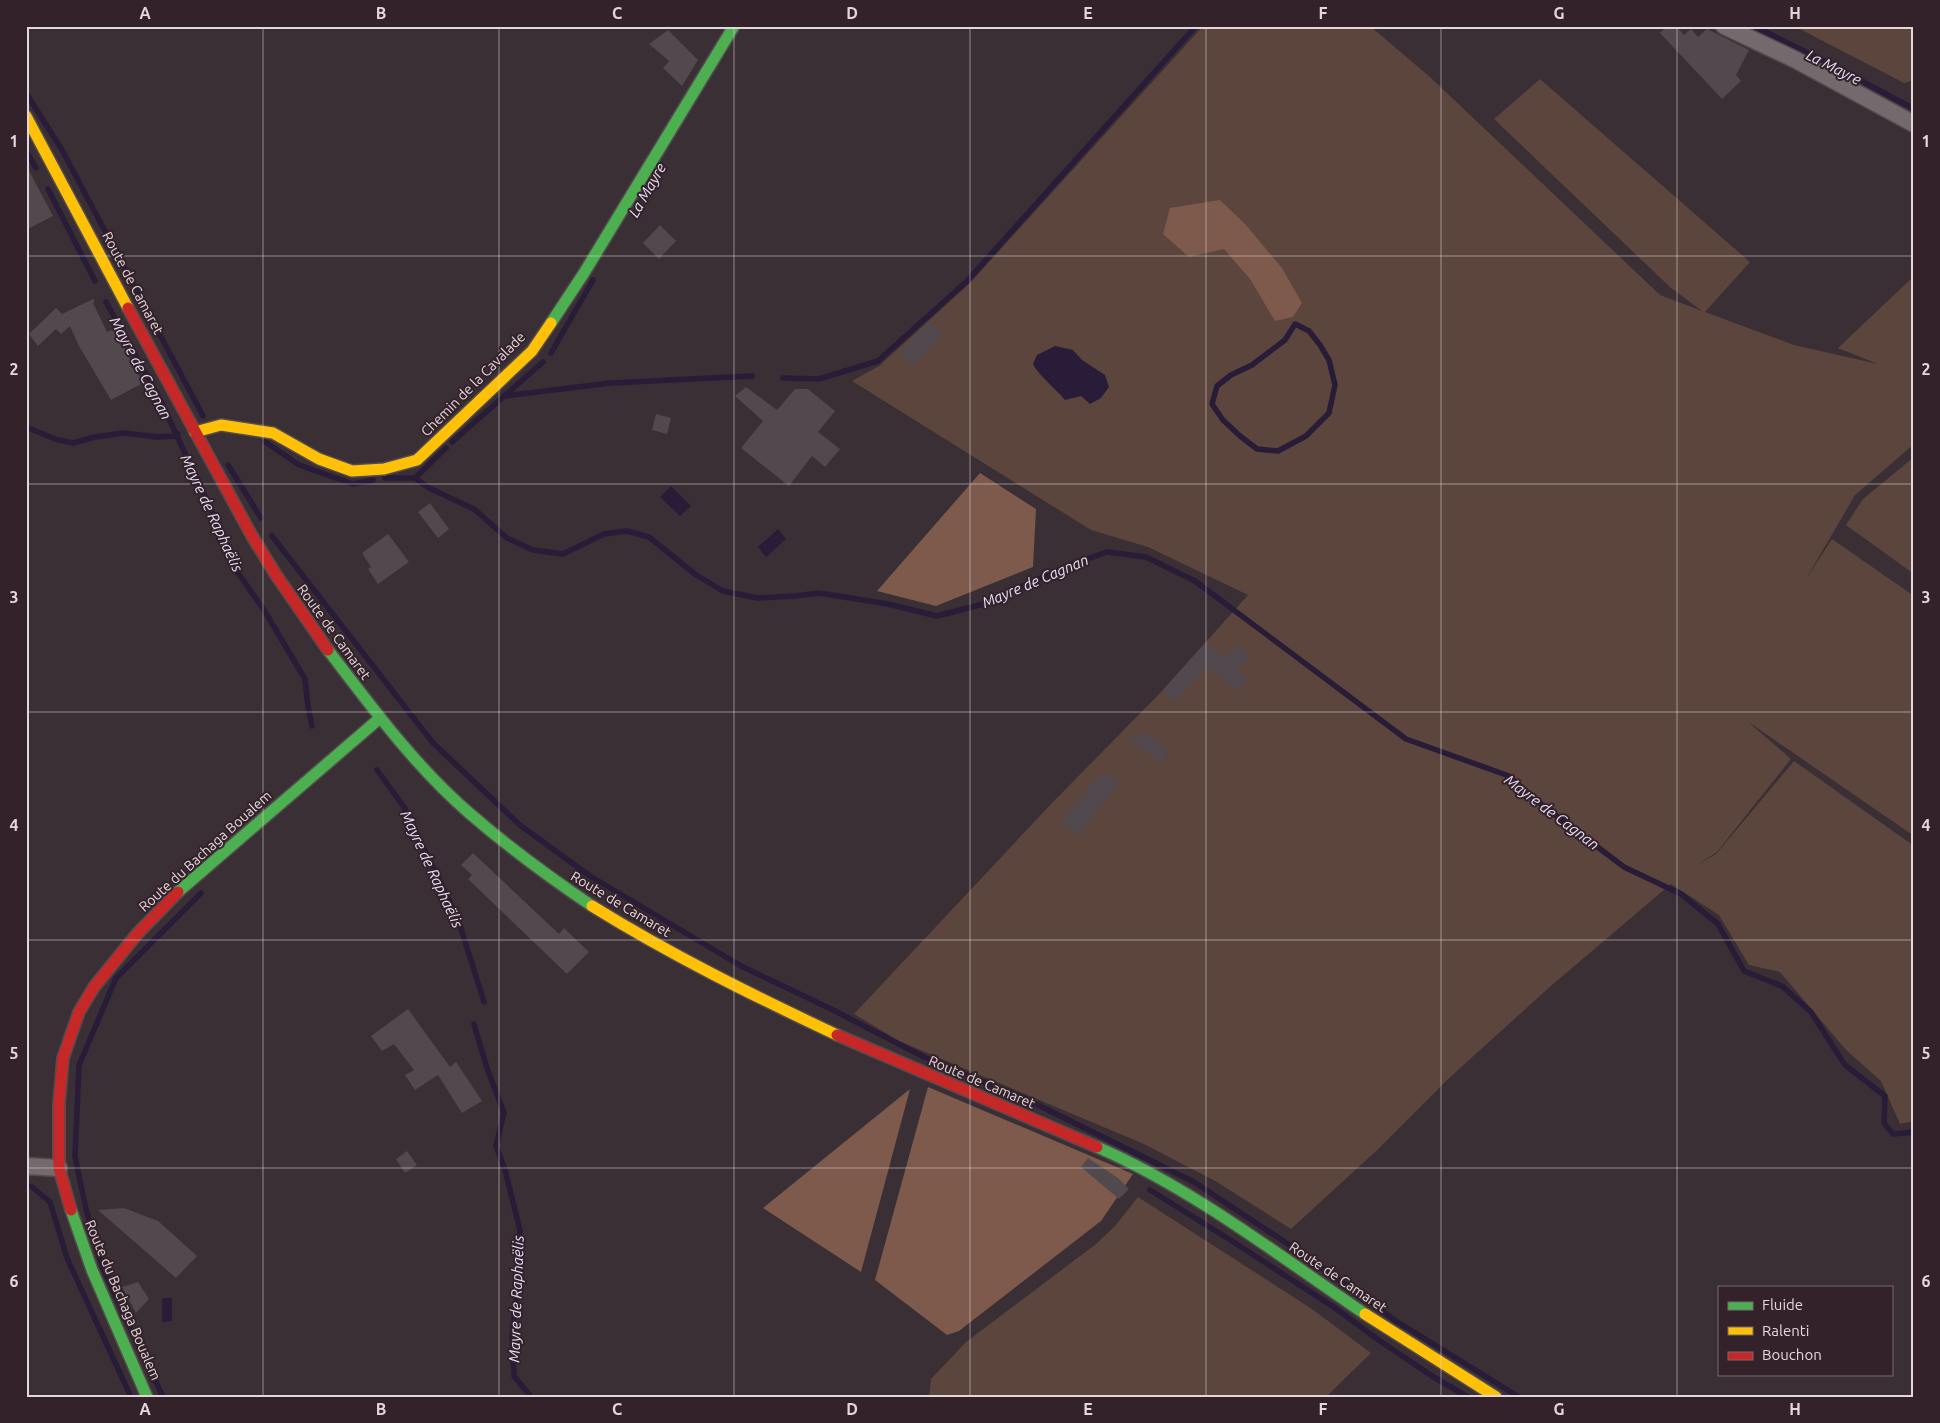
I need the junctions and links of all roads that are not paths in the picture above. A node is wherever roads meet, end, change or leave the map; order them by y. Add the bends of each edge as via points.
1 (734, 26) edge
2 (1724, 26) edge
3 (26, 116) edge
4 (1914, 124) edge
5 (195, 432) junction
6 (380, 718) junction
7 (26, 1166) edge
8 (59, 1168) junction
9 (148, 1397) edge
10 (1496, 1397) edge

1 - 5 main road, Chemin de la Cavalade via 584,273 532,351 417,460 384,469 352,471 319,459 273,433 221,425
2 - 4 street via 1794,59
3 - 5 main road, Route de Camaret
5 - 6 main road, Route de Camaret via 252,536 296,606
6 - 8 main road, Route du Bachaga Boualem via 172,897 94,987 78,1012 63,1058
6 - 10 main road, Route de Camaret via 467,811 537,867 642,936 748,993 871,1051 1147,1172
7 - 8 street
8 - 9 main road, Route du Bachaga Boualem via 76,1229

